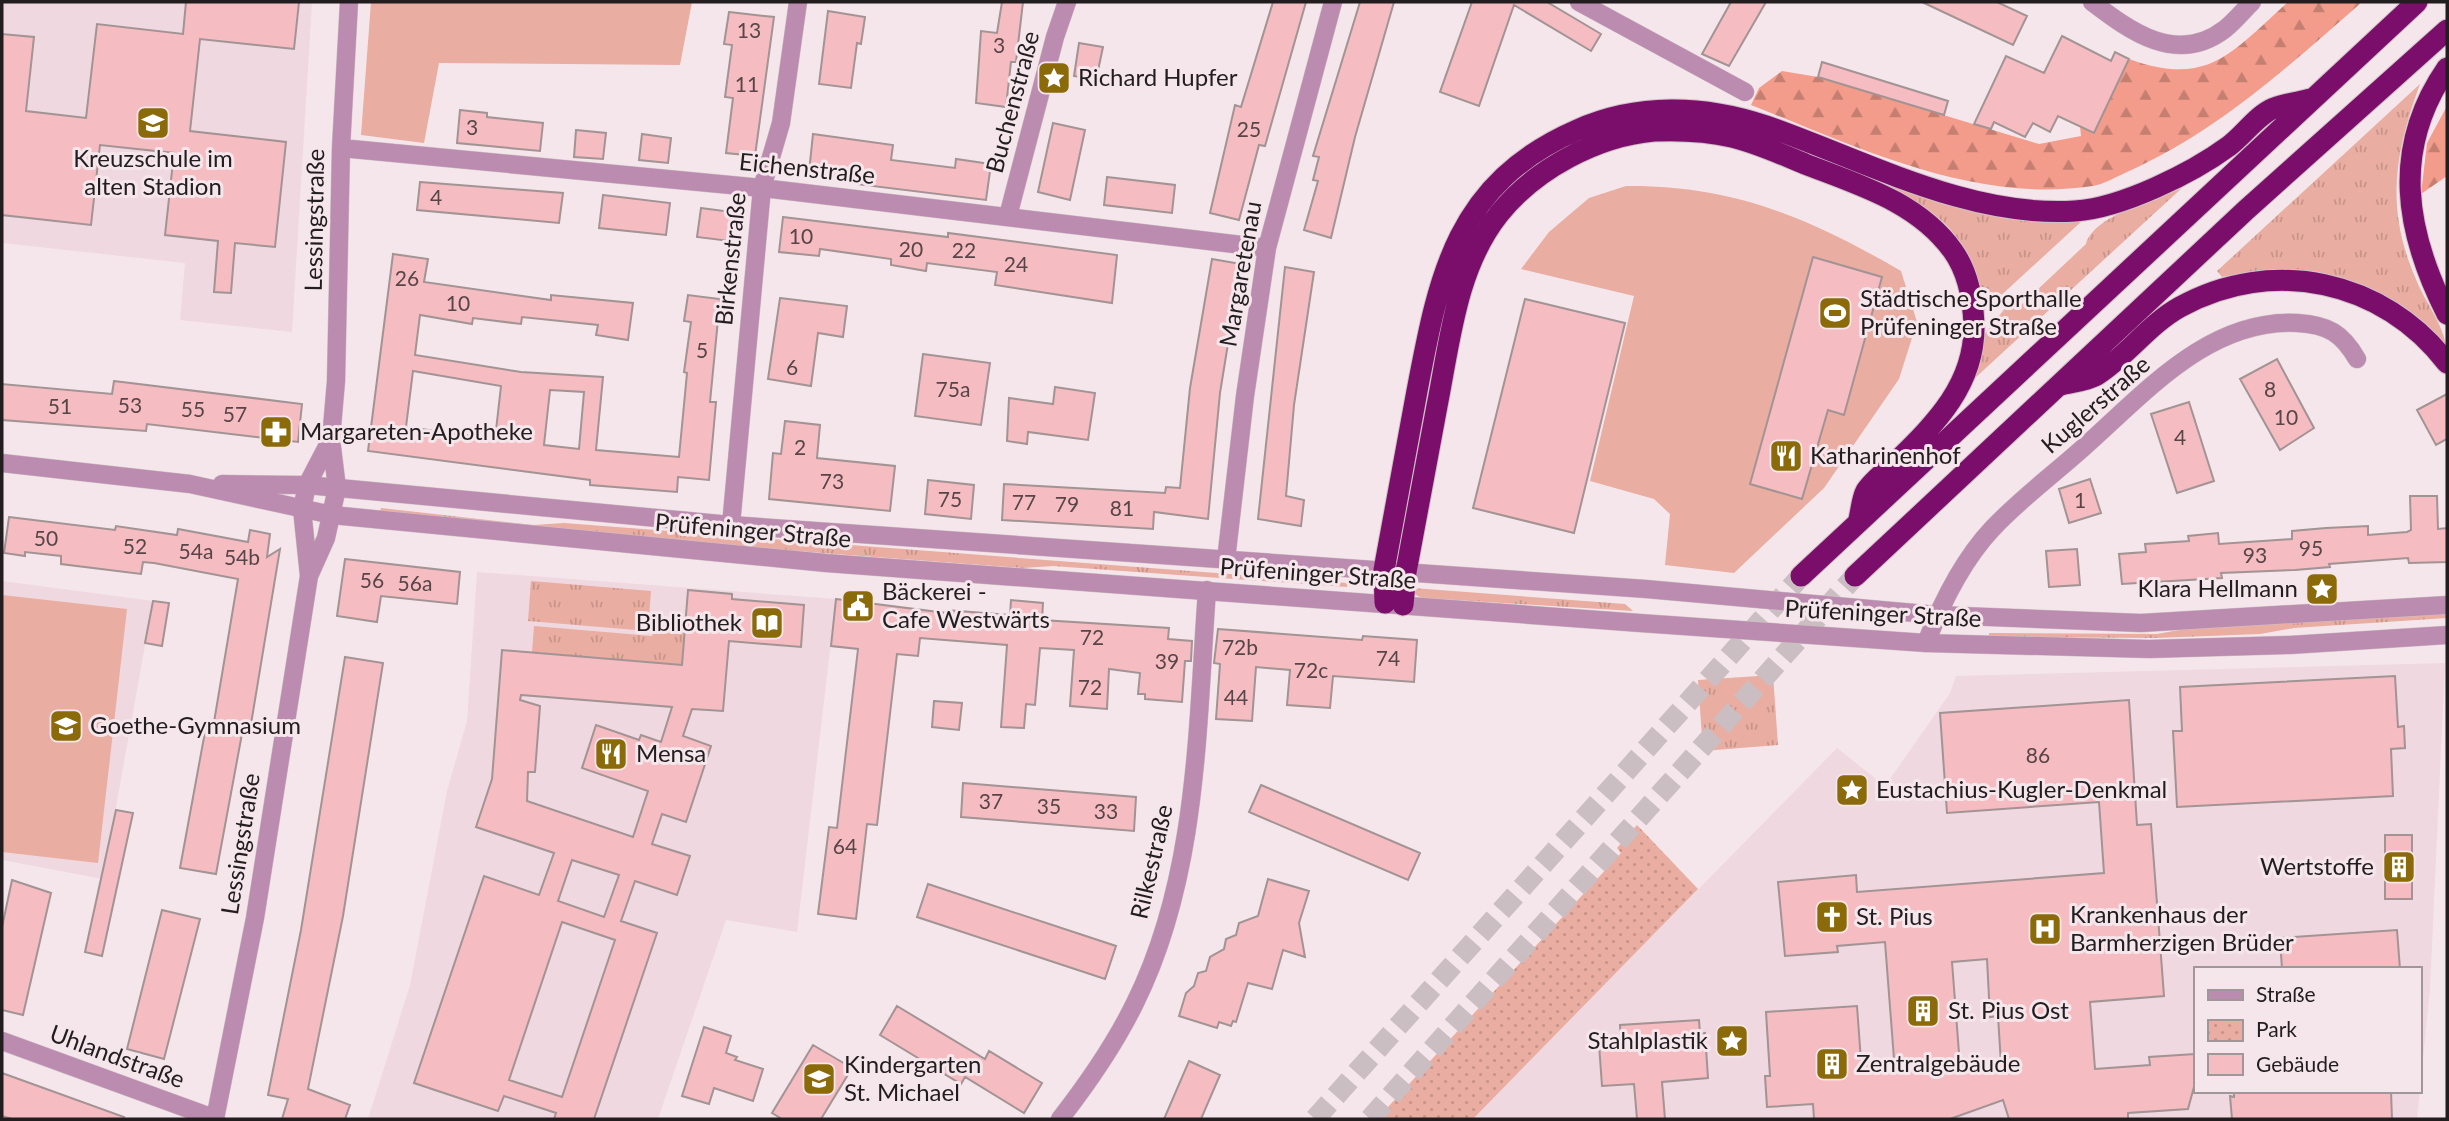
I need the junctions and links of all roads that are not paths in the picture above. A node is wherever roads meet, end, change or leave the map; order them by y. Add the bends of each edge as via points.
1 (349, 2) edge
2 (798, 2) edge
3 (1067, 2) edge
4 (1333, 2) edge
5 (1579, 2) edge
6 (2092, 2) edge
7 (2252, 2) edge
8 (2417, 2) edge
9 (2447, 30) edge
10 (2447, 68) edge
11 (1745, 92) dead end
12 (2311, 99) junction
13 (341, 148) junction
14 (762, 188) junction
15 (1008, 216) junction
16 (1267, 248) junction
17 (2447, 314) edge
18 (2357, 359) dead end
19 (2447, 363) edge
20 (2059, 385) junction
21 (331, 439) junction
22 (2, 463) edge
23 (190, 484) junction
24 (307, 485) junction
25 (337, 488) junction
26 (302, 509) junction
27 (332, 514) junction
28 (1859, 519) junction
29 (731, 525) junction
30 (1226, 560) junction
31 (1384, 569) junction
32 (1406, 572) junction
33 (309, 576) junction
34 (1801, 576) tunnel mouth
35 (1855, 576) tunnel mouth
36 (1207, 590) junction
37 (1394, 604) junction
38 (2447, 605) edge
39 (1937, 615) junction
40 (2447, 635) edge
41 (1926, 643) junction
42 (2, 1041) edge
43 (215, 1119) edge
44 (1060, 1119) edge

1 - 13 street, Lessingstraße
2 - 14 street, Birkenstraße via 781,123
3 - 15 street, Buchenstraße
4 - 16 street, Margaretenau
5 - 11 street
6 - 7 street via 2145,39 2187,44 2216,34
8 - 12 highway
9 - 20 highway
10 - 17 highway via 2425,105 2417,133 2409,205 2432,284
12 - 28 highway
12 - 31 highway via 2271,109 2229,146 2187,170 2114,202 2077,211 1992,205 1721,113 1633,112 1592,123 1553,141 1489,192 1462,229 1445,266
13 - 14 street, Eichenstraße
13 - 21 street, Lessingstraße
14 - 15 street, Eichenstraße
14 - 29 street, Birkenstraße
15 - 16 street, Eichenstraße
16 - 30 street, Margaretenau
18 - 39 street, Kuglerstraße via 2332,329 2290,322 2252,326 2195,351 1992,529 1954,580
19 - 20 highway via 2425,336 2395,312 2363,296 2300,281 2268,279 2246,282 2179,307 2095,376
20 - 35 highway
21 - 24 street, Lessingstraße
21 - 25 street, Lessingstraße
22 - 23 street, Prüfeninger Straße
23 - 24 street, Prüfeninger Straße
23 - 26 street, Prüfeninger Straße
24 - 25 street, Prüfeninger Straße
24 - 26 street, Lessingstraße
25 - 27 street, Lessingstraße
25 - 29 street, Prüfeninger Straße
26 - 27 street, Prüfeninger Straße
26 - 33 street, Lessingstraße
27 - 33 street, Lessingstraße
27 - 36 street, Prüfeninger Straße via 933,572
28 - 32 highway via 1866,491 1934,425 1961,382 1974,328 1965,271 1930,226 1904,205 1871,189 1732,137 1653,131 1577,153 1547,171 1499,215 1479,246 1455,312
28 - 34 highway
29 - 30 street, Prüfeninger Straße
30 - 31 street, Prüfeninger Straße
31 - 32 street, Prüfeninger Straße
31 - 37 highway
32 - 37 highway
32 - 39 street, Prüfeninger Straße
33 - 43 street, Lessingstraße via 255,918
36 - 37 street, Prüfeninger Straße
36 - 44 street, Rilkestraße via 1189,820 1165,924 1135,1004
37 - 41 street, Prüfeninger Straße
38 - 39 street, Prüfeninger Straße via 2141,624
39 - 41 street, Kuglerstraße
40 - 41 street, Prüfeninger Straße via 2148,649
42 - 43 street, Uhlandstraße

